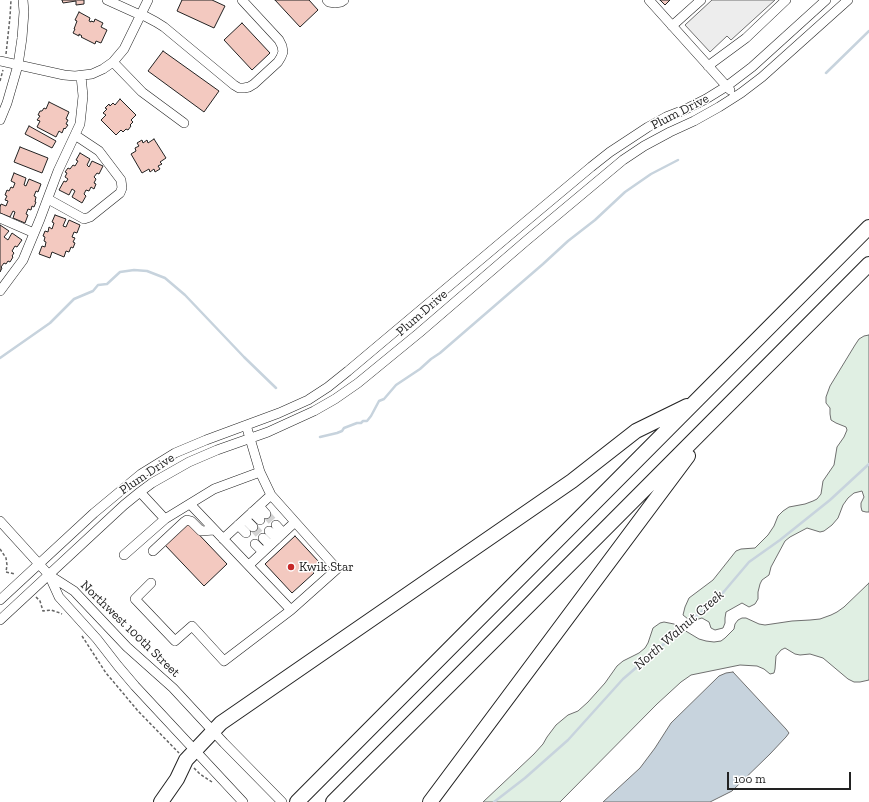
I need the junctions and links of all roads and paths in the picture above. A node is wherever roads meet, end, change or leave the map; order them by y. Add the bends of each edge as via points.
1 (11, 0) edge
2 (23, 0) edge
3 (107, 0) edge
4 (148, 0) edge
5 (242, 0) edge
6 (327, 0) edge
7 (344, 0) edge
8 (649, 0) edge
9 (701, 0) edge
10 (786, 0) edge
11 (826, 0) edge
12 (848, 0) edge
13 (141, 14) junction
14 (672, 26) junction
15 (3, 62) edge
16 (113, 62) junction
17 (18, 65) junction
18 (708, 66) junction
19 (81, 76) junction
20 (0, 81) edge
21 (727, 86) junction
22 (735, 96) junction
23 (0, 120) edge
24 (184, 123) dead end
25 (75, 135) junction
26 (48, 199) junction
27 (0, 218) edge
28 (521, 226) junction
29 (869, 228) edge
30 (34, 233) junction
31 (531, 237) junction
32 (869, 264) edge
33 (0, 291) edge
34 (698, 400) junction
35 (719, 415) junction
36 (246, 425) junction
37 (250, 438) junction
38 (260, 472) junction
39 (140, 492) junction
40 (271, 495) junction
41 (190, 504) junction
42 (252, 512) junction
43 (165, 519) junction
44 (0, 521) edge
45 (295, 522) junction
46 (238, 525) junction
47 (214, 530) junction
48 (246, 534) tunnel mouth
49 (223, 539) junction
50 (277, 539) junction
51 (256, 544) tunnel mouth
52 (0, 549) edge
53 (153, 551) dead end
54 (263, 552) junction
55 (124, 554) dead end
56 (39, 564) junction
57 (249, 566) junction
58 (16, 574) dead end
59 (48, 575) junction
60 (151, 583) dead end
61 (0, 600) edge
62 (40, 601) dead end
63 (291, 610) junction
64 (65, 617) dead end
65 (0, 620) edge
66 (81, 634) dead end
67 (213, 731) junction
68 (190, 755) junction
69 (217, 785) dead end
70 (161, 802) edge
71 (243, 802) edge
72 (282, 802) edge
73 (297, 802) edge
74 (333, 802) edge
75 (430, 802) edge

1 - 15 path
2 - 17 street
3 - 13 street
4 - 13 street
5 - 13 street via 281,42 283,52 278,62 254,84 244,88 234,85 164,27
6 - 7 street via 335,3
8 - 14 street
9 - 14 street
10 - 18 street via 746,38
11 - 21 street, Plum Drive via 752,67
12 - 22 street, Plum Drive via 762,77
13 - 16 street via 124,49
14 - 18 street
15 - 17 street
15 - 20 path
16 - 19 street via 92,74
16 - 24 street via 142,92
17 - 19 street
17 - 23 street
18 - 21 street
19 - 25 street via 83,96 80,124
21 - 22 street
21 - 28 street, Plum Drive via 648,127 610,152
22 - 31 street, Plum Drive via 694,121 644,146 613,168
25 - 26 street
25 - 26 street via 99,151 121,180 120,193 90,218 84,219
26 - 30 street
27 - 30 street
28 - 31 street
28 - 36 street, Plum Drive via 328,387 308,400
29 - 34 highway
30 - 33 street via 23,260
31 - 37 street, Plum Drive via 358,383 314,412
32 - 35 highway
34 - 67 highway via 636,431 572,481
34 - 73 highway
35 - 74 highway
35 - 75 highway
36 - 37 street
36 - 56 street, Plum Drive via 175,453 141,474
37 - 38 street
37 - 39 street, Plum Drive via 189,462
38 - 40 street
38 - 41 street via 214,489
39 - 43 street
39 - 59 street, Plum Drive
40 - 42 street
40 - 45 street
41 - 43 street
41 - 47 street
42 - 42 street via 260,521
42 - 46 street
43 - 55 street
44 - 56 street
45 - 50 street
45 - 63 street via 337,569
46 - 48 street
46 - 49 street
47 - 49 street
47 - 53 street via 201,531 187,520
49 - 57 street
50 - 50 street via 269,531
50 - 54 street
51 - 54 street
52 - 58 path via 6,558 6,572
54 - 57 street
56 - 59 street
56 - 61 street, Plum Drive
57 - 63 street
59 - 65 street, Plum Drive
59 - 67 street, Northwest 100th Street via 74,591
59 - 68 street, Northwest 100th Street via 59,597 97,639
60 - 63 street via 135,599 175,641 192,626 224,661
62 - 64 path via 43,611 51,610
66 - 68 path via 106,673 138,711
67 - 68 highway
67 - 72 street, Northwest 100th Street
68 - 69 path via 200,774
68 - 70 highway
68 - 71 street, Northwest 100th Street via 227,785

